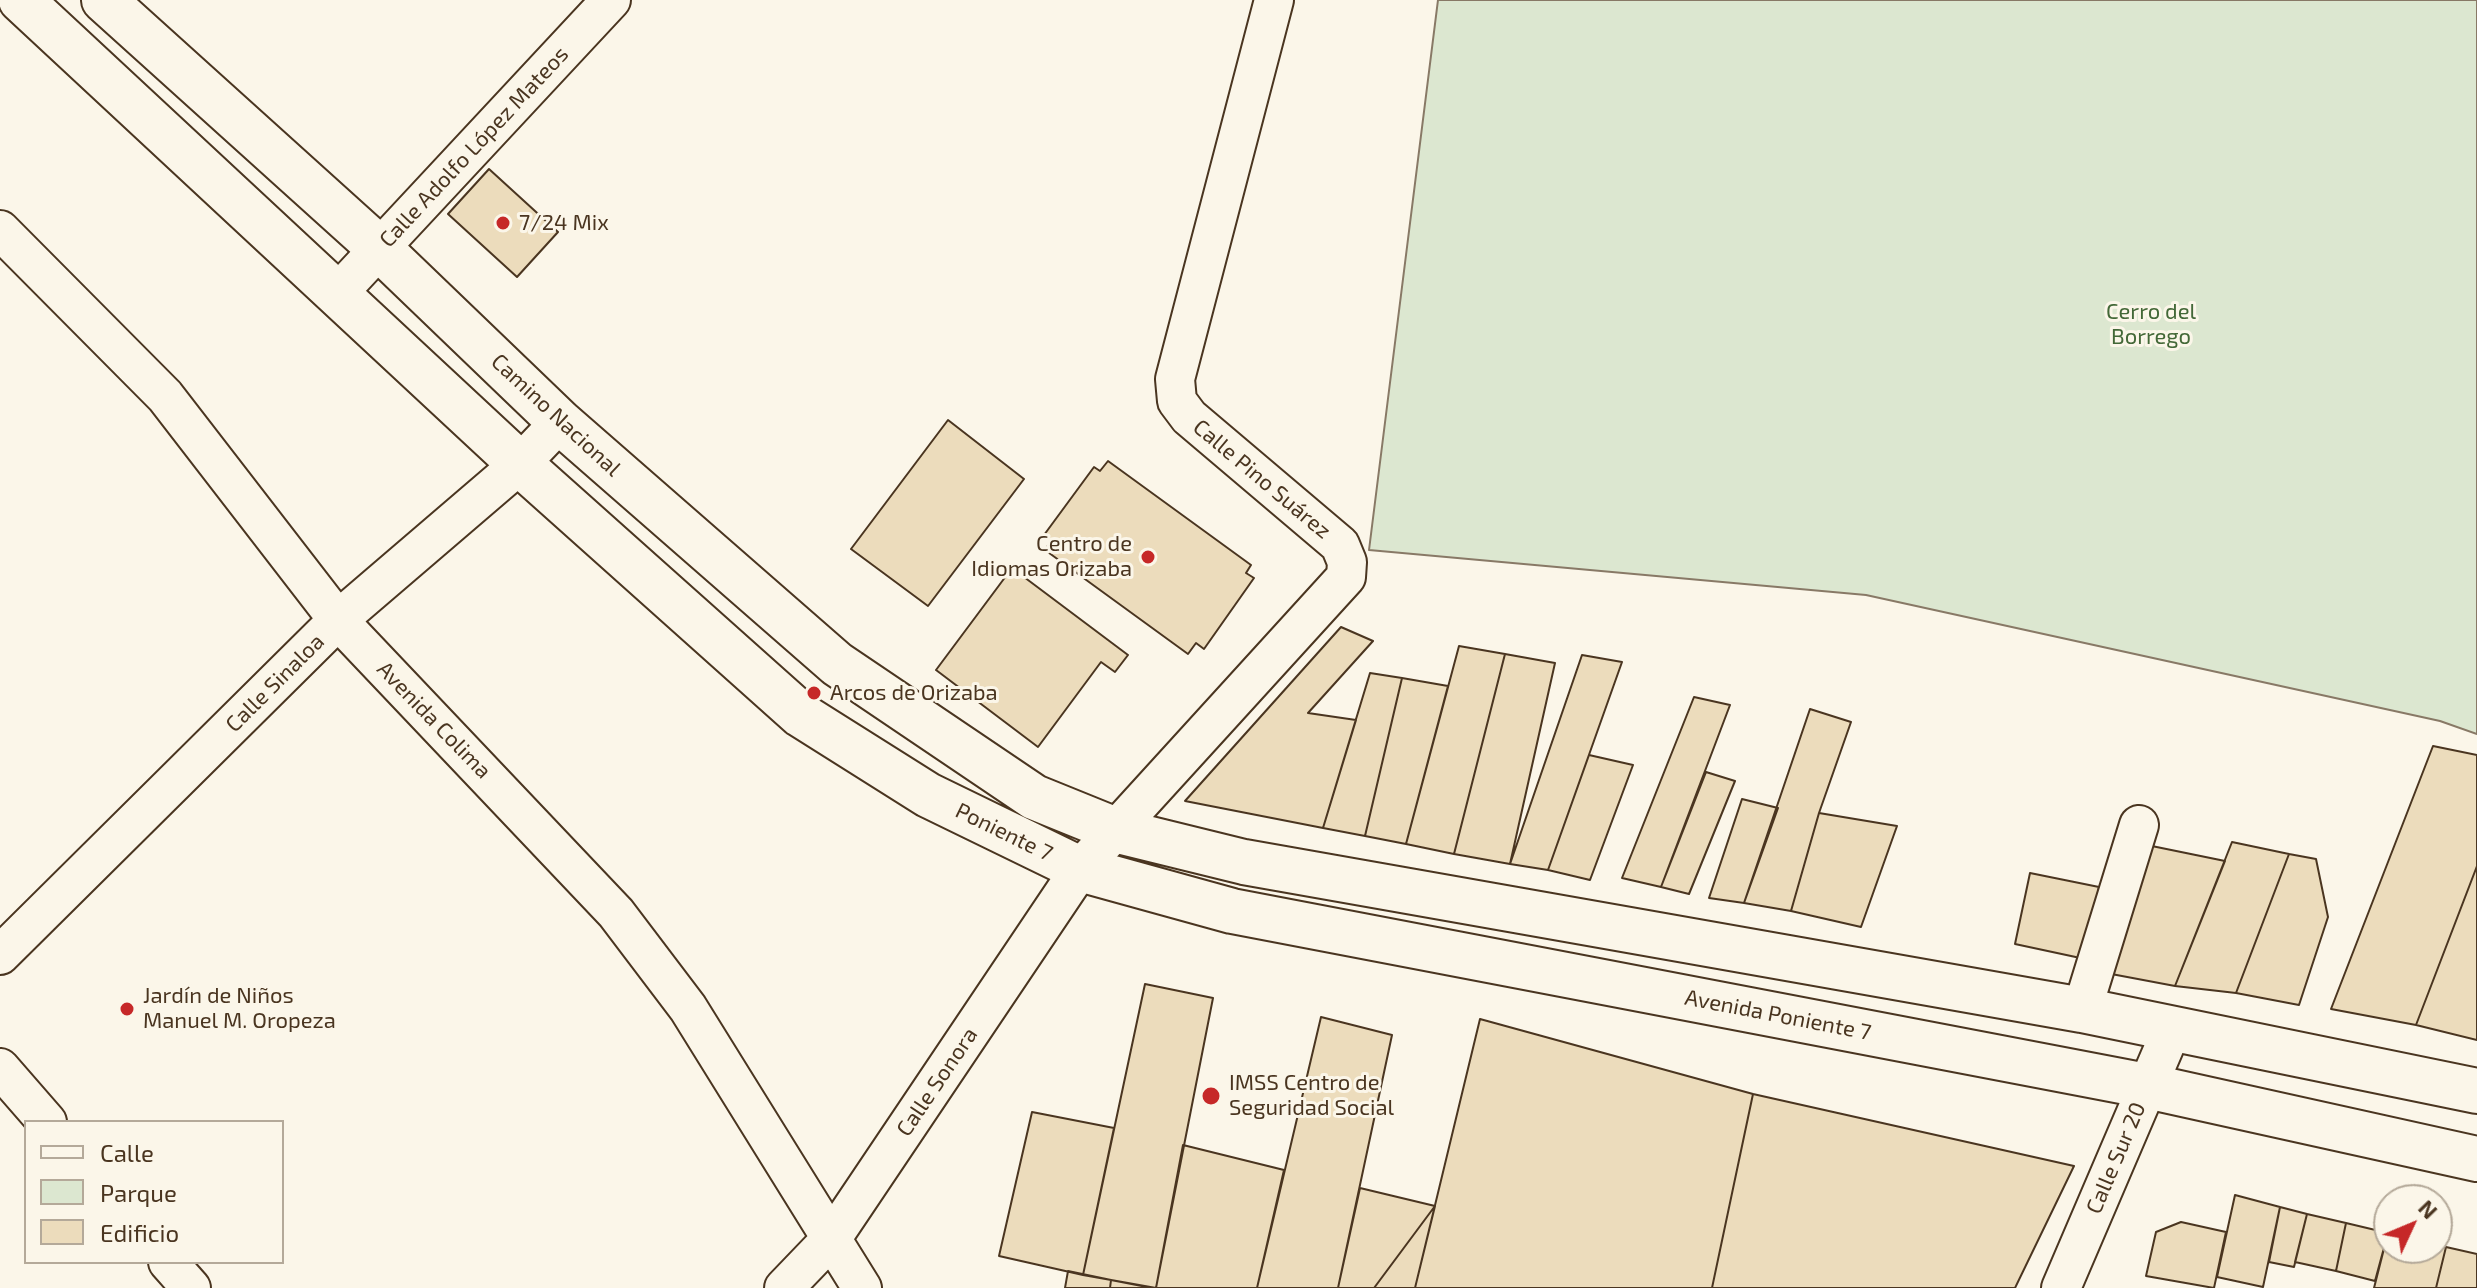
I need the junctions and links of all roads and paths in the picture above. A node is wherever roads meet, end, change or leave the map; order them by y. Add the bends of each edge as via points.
1 (21, 0) edge
2 (104, 0) edge
3 (611, 0) edge
4 (1274, 0) edge
5 (0, 230) edge
6 (380, 249) junction
7 (337, 294) junction
8 (560, 422) junction
9 (520, 464) junction
10 (338, 620) junction
11 (1034, 797) joint
12 (2139, 825) dead end
13 (1118, 831) junction
14 (1080, 869) junction
15 (0, 955) edge
16 (2082, 1010) junction
17 (2172, 1029) junction
18 (0, 1068) edge
19 (2147, 1086) junction
20 (2477, 1091) edge
21 (45, 1120) edge
22 (2477, 1159) edge
23 (832, 1238) junction
24 (170, 1264) edge
25 (191, 1288) edge
26 (784, 1288) edge
27 (862, 1288) edge
28 (2061, 1288) edge

1 - 7 main road
2 - 6 main road, Camino Nacional
3 - 6 street, Calle Adolfo López Mateos
4 - 13 street, Calle Pino Suárez via 1175,379 1177,401 1189,417 1340,545 1346,577
5 - 10 street, Avenida Colima via 165,396
6 - 7 street, Calle Adolfo López Mateos
6 - 8 main road, Camino Nacional
7 - 9 main road
8 - 9 street, Calle Sinaloa
8 - 11 main road, Camino Nacional via 837,664
9 - 10 street, Calle Sinaloa
9 - 14 main road, Poniente 7 via 801,715 928,795
10 - 15 street, Calle Sinaloa
10 - 23 street, Avenida Colima via 616,913 688,1008
11 - 13 main road, Poniente 7
12 - 16 street
13 - 14 street, Calle Pino Suárez
13 - 16 main road via 1244,862
14 - 19 main road, Avenida Poniente 7 via 1232,911
14 - 23 street, Calle Sonora
16 - 17 main road
17 - 19 street, Calle Sur 20
17 - 20 main road
18 - 21 street
19 - 22 main road, Avenida Poniente 7
19 - 28 street, Calle Sur 20
23 - 26 street, Calle Sonora
23 - 27 street, Avenida Colima
24 - 25 street

